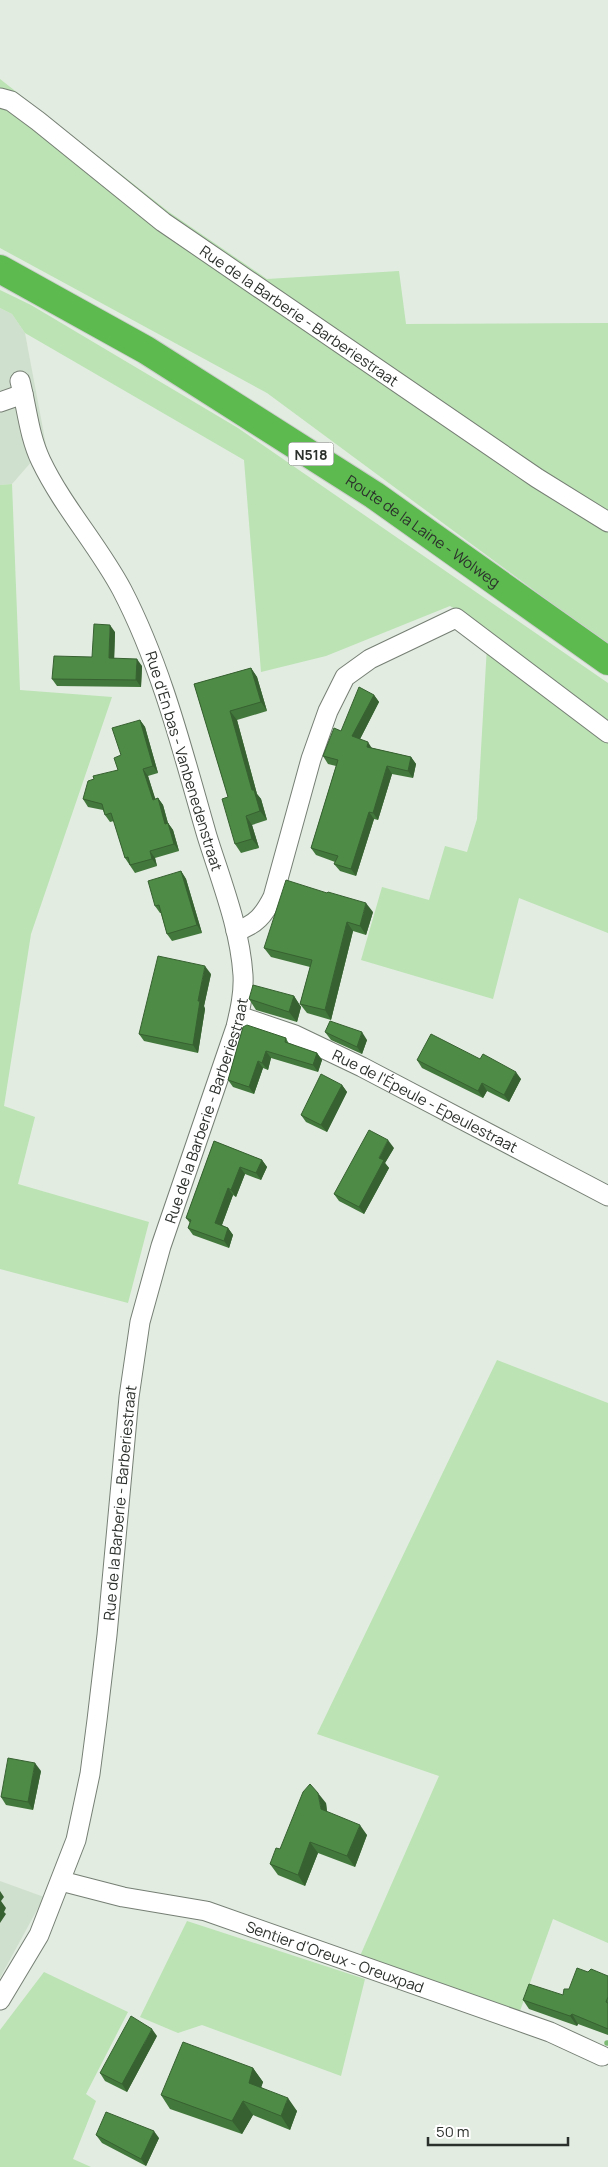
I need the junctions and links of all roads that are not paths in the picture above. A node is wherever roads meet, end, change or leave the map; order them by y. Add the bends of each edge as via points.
1 (0, 98) edge
2 (0, 269) edge
3 (0, 402) edge
4 (608, 522) edge
5 (608, 660) edge
6 (608, 734) edge
7 (236, 931) junction
8 (238, 1016) junction
9 (608, 1196) edge
10 (61, 1881) junction
11 (0, 2000) edge
12 (602, 2056) dead end

1 - 4 street, Rue de la Barberie - Barberiestraat via 10,101 38,121 179,233 529,473
2 - 5 highway, Route de la Laine - Wolweg / N518 via 146,350 374,495
3 - 7 street, Rue d'En bas - Vanbenedenstraat via 21,387 40,460 101,554 147,643
6 - 7 street via 456,618 370,658 345,677 328,711 311,759 273,897 256,922
7 - 8 street, Rue de la Barberie - Barberiestraat via 244,976
8 - 9 street, Rue de l'Épeule - Epeulestraat via 295,1035 362,1066
8 - 10 street, Rue de la Barberie - Barberiestraat via 161,1246 140,1322 129,1397 107,1635 90,1774 76,1840
10 - 11 street, Rue de la Barberie - Barberiestraat via 39,1935
10 - 12 street, Sentier d'Oreux - Oreuxpad via 123,1897 206,1911 550,2032

